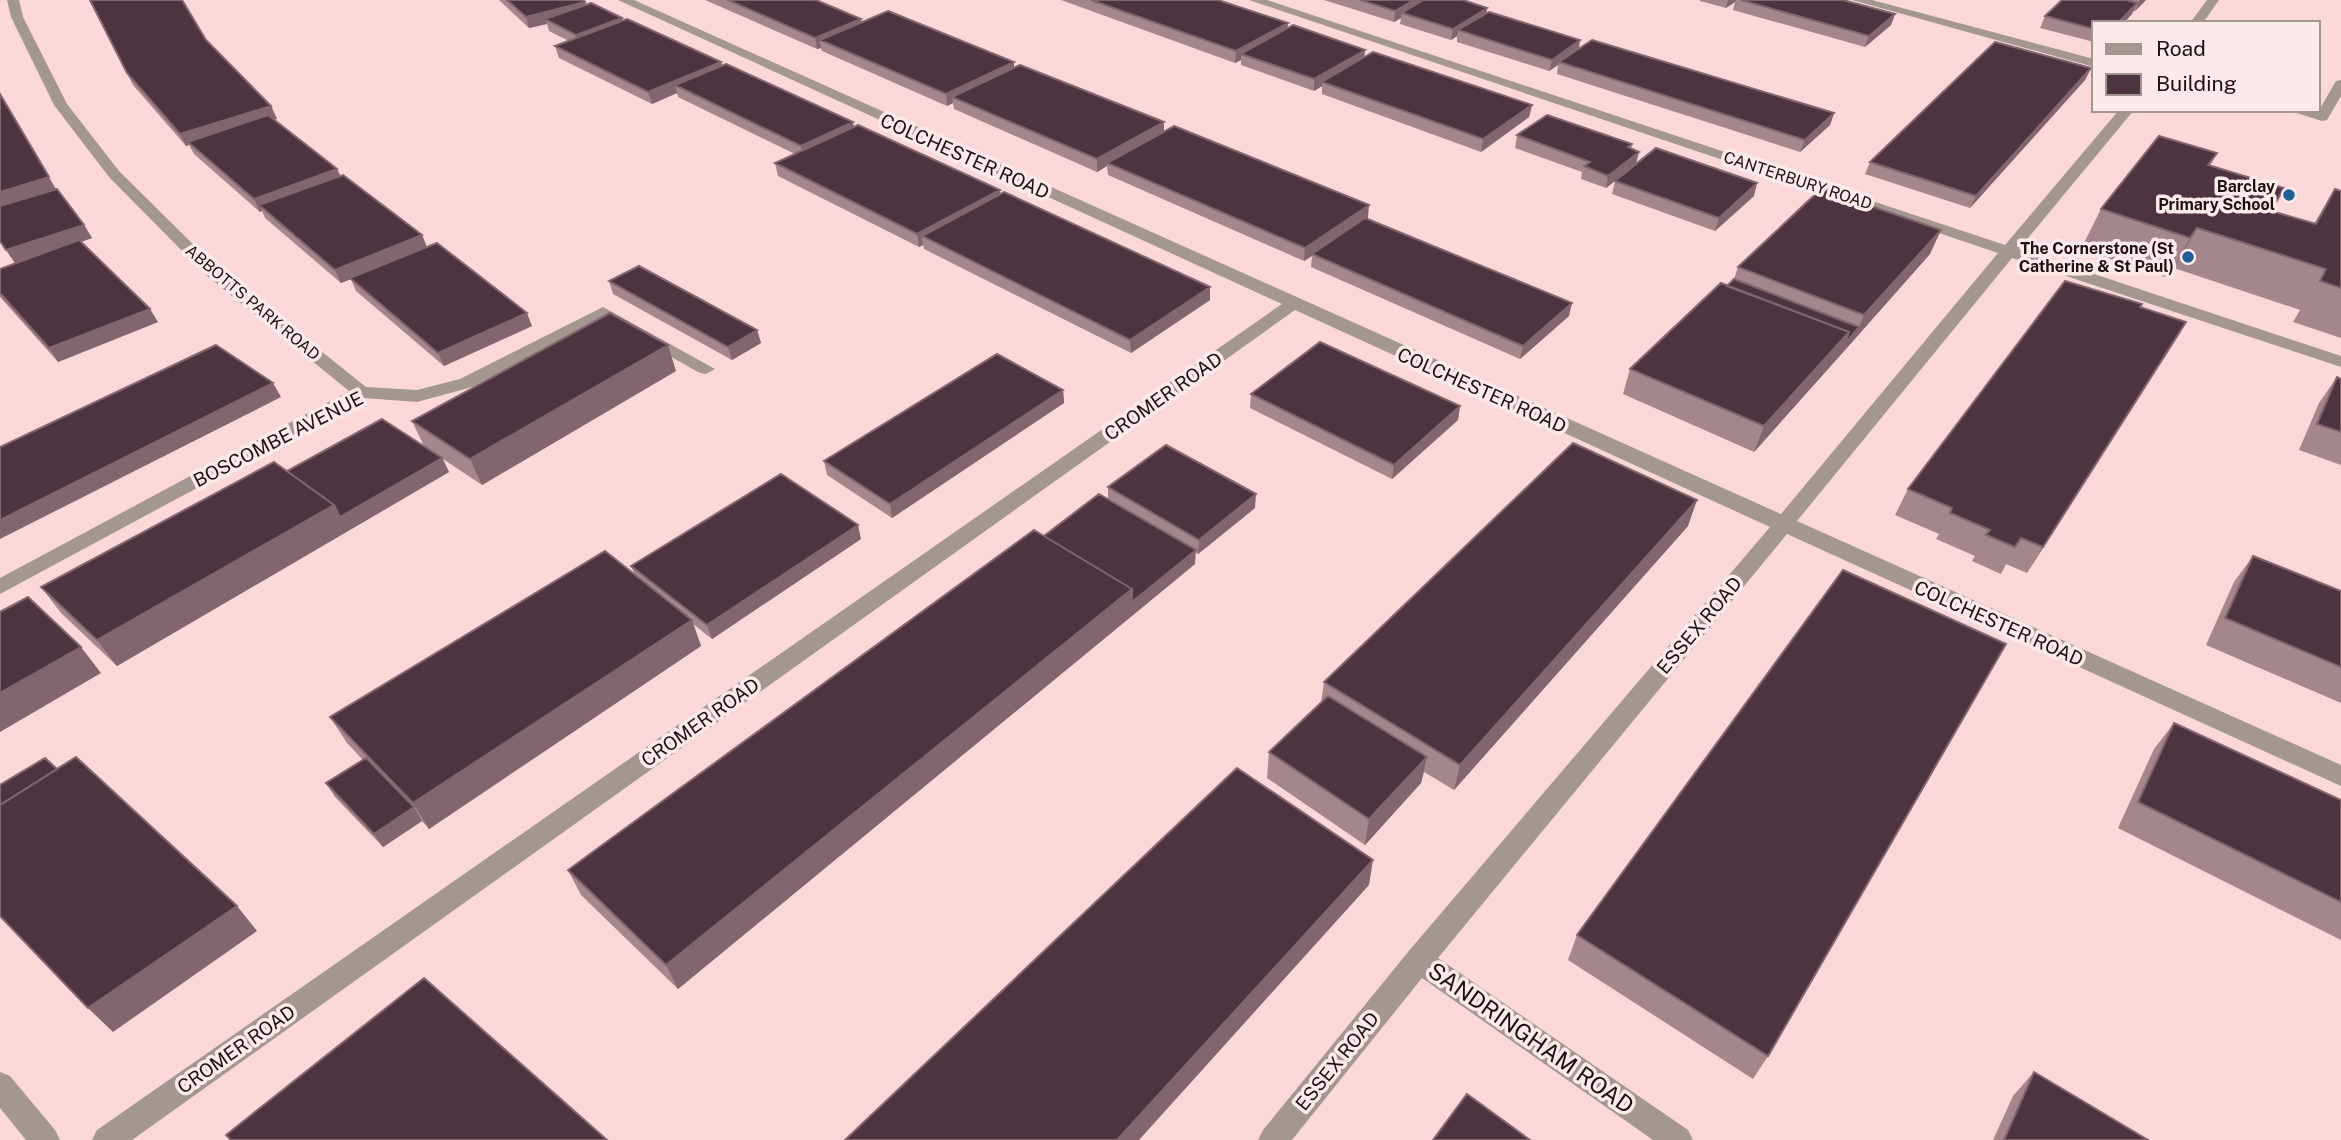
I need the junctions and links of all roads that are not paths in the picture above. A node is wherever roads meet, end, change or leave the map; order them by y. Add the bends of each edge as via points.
1 (13, 0) edge
2 (626, 0) edge
3 (1255, 0) edge
4 (1858, 0) edge
5 (2213, 0) edge
6 (2197, 21) edge
7 (2092, 63) edge
8 (2341, 85) edge
9 (2125, 112) edge
10 (2302, 112) edge
11 (2007, 250) junction
12 (1293, 304) junction
13 (2341, 362) edge
14 (706, 369) dead end
15 (361, 392) junction
16 (1783, 526) junction
17 (0, 587) edge
18 (2341, 776) edge
19 (1418, 960) junction
20 (0, 1086) edge
21 (45, 1140) edge
22 (107, 1140) edge
23 (1273, 1140) edge
24 (1678, 1140) edge

1 - 15 street, ABBOTTS PARK ROAD via 61,105 114,174 211,271
2 - 12 street, COLCHESTER ROAD
3 - 11 street, CANTERBURY ROAD
4 - 7 street
5 - 6 street
8 - 10 street via 2322,117
9 - 11 street, ESSEX ROAD
11 - 13 street, CANTERBURY ROAD
11 - 16 street, ESSEX ROAD
12 - 16 street, COLCHESTER ROAD
12 - 22 street, CROMER ROAD
14 - 15 street, BOSCOMBE AVENUE via 603,312 466,383 417,396
15 - 17 street, BOSCOMBE AVENUE
16 - 18 street, COLCHESTER ROAD
16 - 19 street, ESSEX ROAD
19 - 23 street, ESSEX ROAD
19 - 24 street, SANDRINGHAM ROAD
20 - 21 street

